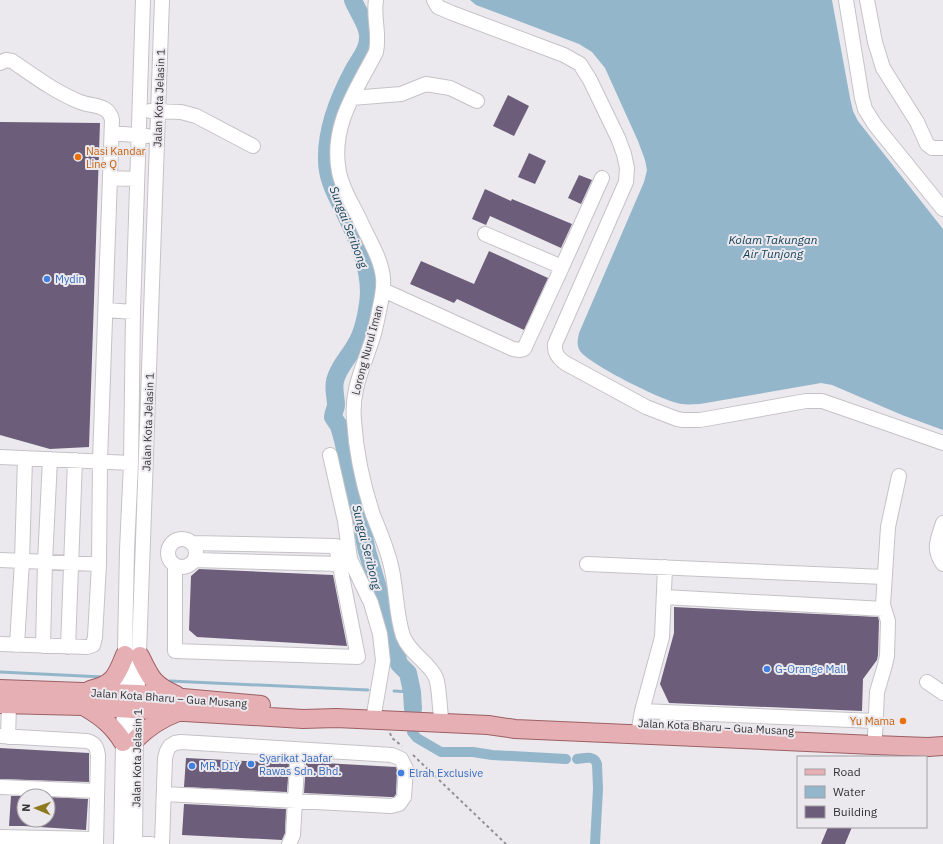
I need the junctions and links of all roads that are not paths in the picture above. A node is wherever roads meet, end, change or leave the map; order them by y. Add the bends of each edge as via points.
1 (143, 0) edge
2 (162, 0) edge
3 (376, 0) edge
4 (434, 0) edge
5 (846, 0) edge
6 (867, 0) edge
7 (0, 63) edge
8 (352, 98) junction
9 (477, 101) dead end
10 (140, 111) junction
11 (159, 112) junction
12 (112, 133) junction
13 (139, 135) junction
14 (158, 136) junction
15 (254, 146) dead end
16 (943, 148) edge
17 (110, 178) junction
18 (602, 178) dead end
19 (137, 179) junction
20 (943, 209) edge
21 (485, 234) dead end
22 (562, 267) junction
23 (383, 290) junction
24 (106, 310) junction
25 (133, 312) junction
26 (943, 443) edge
27 (330, 455) dead end
28 (0, 456) edge
29 (25, 458) junction
30 (50, 459) junction
31 (75, 460) junction
32 (100, 461) junction
33 (131, 463) junction
34 (899, 476) dead end
35 (943, 523) edge
36 (192, 543) junction
37 (127, 550) junction
38 (144, 551) junction
39 (167, 552) junction
40 (0, 560) edge
41 (194, 560) junction
42 (22, 561) junction
43 (45, 562) junction
44 (71, 563) junction
45 (99, 564) junction
46 (340, 564) junction
47 (587, 564) dead end
48 (943, 564) edge
49 (176, 566) junction
50 (665, 567) junction
51 (884, 577) junction
52 (664, 597) junction
53 (884, 609) junction
54 (0, 644) edge
55 (17, 645) junction
56 (43, 646) junction
57 (68, 646) junction
58 (132, 656) junction
59 (927, 682) dead end
60 (0, 689) edge
61 (943, 692) edge
62 (83, 699) junction
63 (131, 702) junction
64 (5, 704) edge
65 (179, 704) junction
66 (382, 721) junction
67 (640, 723) junction
68 (442, 724) junction
69 (667, 724) junction
70 (875, 728) junction
71 (4, 737) edge
72 (130, 741) junction
73 (943, 746) edge
74 (298, 749) junction
75 (0, 787) edge
76 (97, 791) junction
77 (164, 794) junction
78 (295, 801) junction
79 (0, 837) edge
80 (46, 841) edge
81 (96, 842) edge
82 (128, 843) edge
83 (151, 844) edge
84 (162, 844) edge
85 (289, 844) edge

1 - 10 street, Jalan Kota Jelasin 1
2 - 11 street, Jalan Kota Jelasin 1
3 - 8 street, Lorong Nurul Iman via 376,52
4 - 26 street via 438,7 564,55 580,64 624,154 626,182 555,344 559,359 628,398 677,419 700,420 806,400 822,401
5 - 20 street via 865,109 874,125
6 - 16 street via 883,68 917,122 927,144 932,148
7 - 12 street via 12,61 61,94 106,109 111,114
8 - 9 street via 401,94 426,84 450,88
8 - 23 street, Lorong Nurul Iman via 339,132 339,173 379,261
10 - 11 street
10 - 13 street, Jalan Kota Jelasin 1
11 - 14 street, Jalan Kota Jelasin 1
11 - 15 street via 181,112 196,116
12 - 13 street
12 - 17 street
13 - 14 street
13 - 19 street, Jalan Kota Jelasin 1
14 - 38 street, Jalan Kota Jelasin 1
17 - 19 street
17 - 24 street
18 - 22 street
19 - 25 street, Jalan Kota Jelasin 1
21 - 22 street
22 - 23 street via 526,345 520,350
23 - 68 street, Lorong Nurul Iman via 373,337 356,386 354,421 365,486 391,563 404,637 410,649 435,676
24 - 25 street
24 - 32 street
25 - 33 street, Jalan Kota Jelasin 1
27 - 66 street via 345,521 350,559 372,603 380,634 383,661
28 - 29 street
29 - 30 street
29 - 42 street
30 - 31 street
30 - 43 street
31 - 32 street
31 - 44 street
32 - 33 street
32 - 45 street
33 - 37 street, Jalan Kota Jelasin 1
34 - 51 street via 888,527
35 - 48 street via 936,550
36 - 39 street via 179,538 171,543
36 - 41 street via 196,551
36 - 46 street via 336,546
37 - 38 street
37 - 58 street, Jalan Kota Jelasin 1
38 - 39 street
38 - 58 street, Jalan Kota Jelasin 1
39 - 49 street via 169,560
40 - 42 street
41 - 46 street
41 - 49 street via 188,566
42 - 43 street
42 - 55 street
43 - 44 street
43 - 56 street
44 - 45 street
44 - 57 street
45 - 57 street via 93,645
46 - 49 street via 358,657 175,651
47 - 50 street
50 - 51 street
50 - 52 street
51 - 53 street
52 - 53 street
52 - 67 street via 662,637
53 - 70 street via 888,621 887,656 876,692
54 - 55 street
55 - 56 street
56 - 57 street
58 - 62 main road via 112,681
58 - 63 street
58 - 65 main road via 156,684
59 - 61 street
60 - 62 main road, Jalan Kota Bharu – Gua Musang
62 - 63 main road, Jalan Kota Bharu – Gua Musang
62 - 64 main road, Jalan Kota Bharu – Gua Musang
62 - 72 main road
63 - 65 main road, Jalan Kota Bharu – Gua Musang
63 - 72 street
64 - 71 street
65 - 66 main road, Jalan Kota Bharu – Gua Musang via 303,719
65 - 72 main road
66 - 68 main road, Jalan Kota Bharu – Gua Musang
67 - 68 main road, Jalan Kota Bharu – Gua Musang
67 - 69 main road, Jalan Kota Bharu – Gua Musang
69 - 70 main road, Jalan Kota Bharu – Gua Musang
69 - 73 main road, Jalan Kota Bharu – Gua Musang via 897,746
70 - 73 main road, Jalan Kota Bharu – Gua Musang
71 - 76 street via 93,743 98,756
72 - 82 street
74 - 77 street via 175,743 166,751
74 - 78 street
74 - 78 street via 392,755 401,759 406,769 404,797 399,804 391,806
75 - 76 street
76 - 81 street
77 - 78 street
77 - 84 street
78 - 85 street via 293,835
79 - 80 street
80 - 81 street
82 - 83 street

